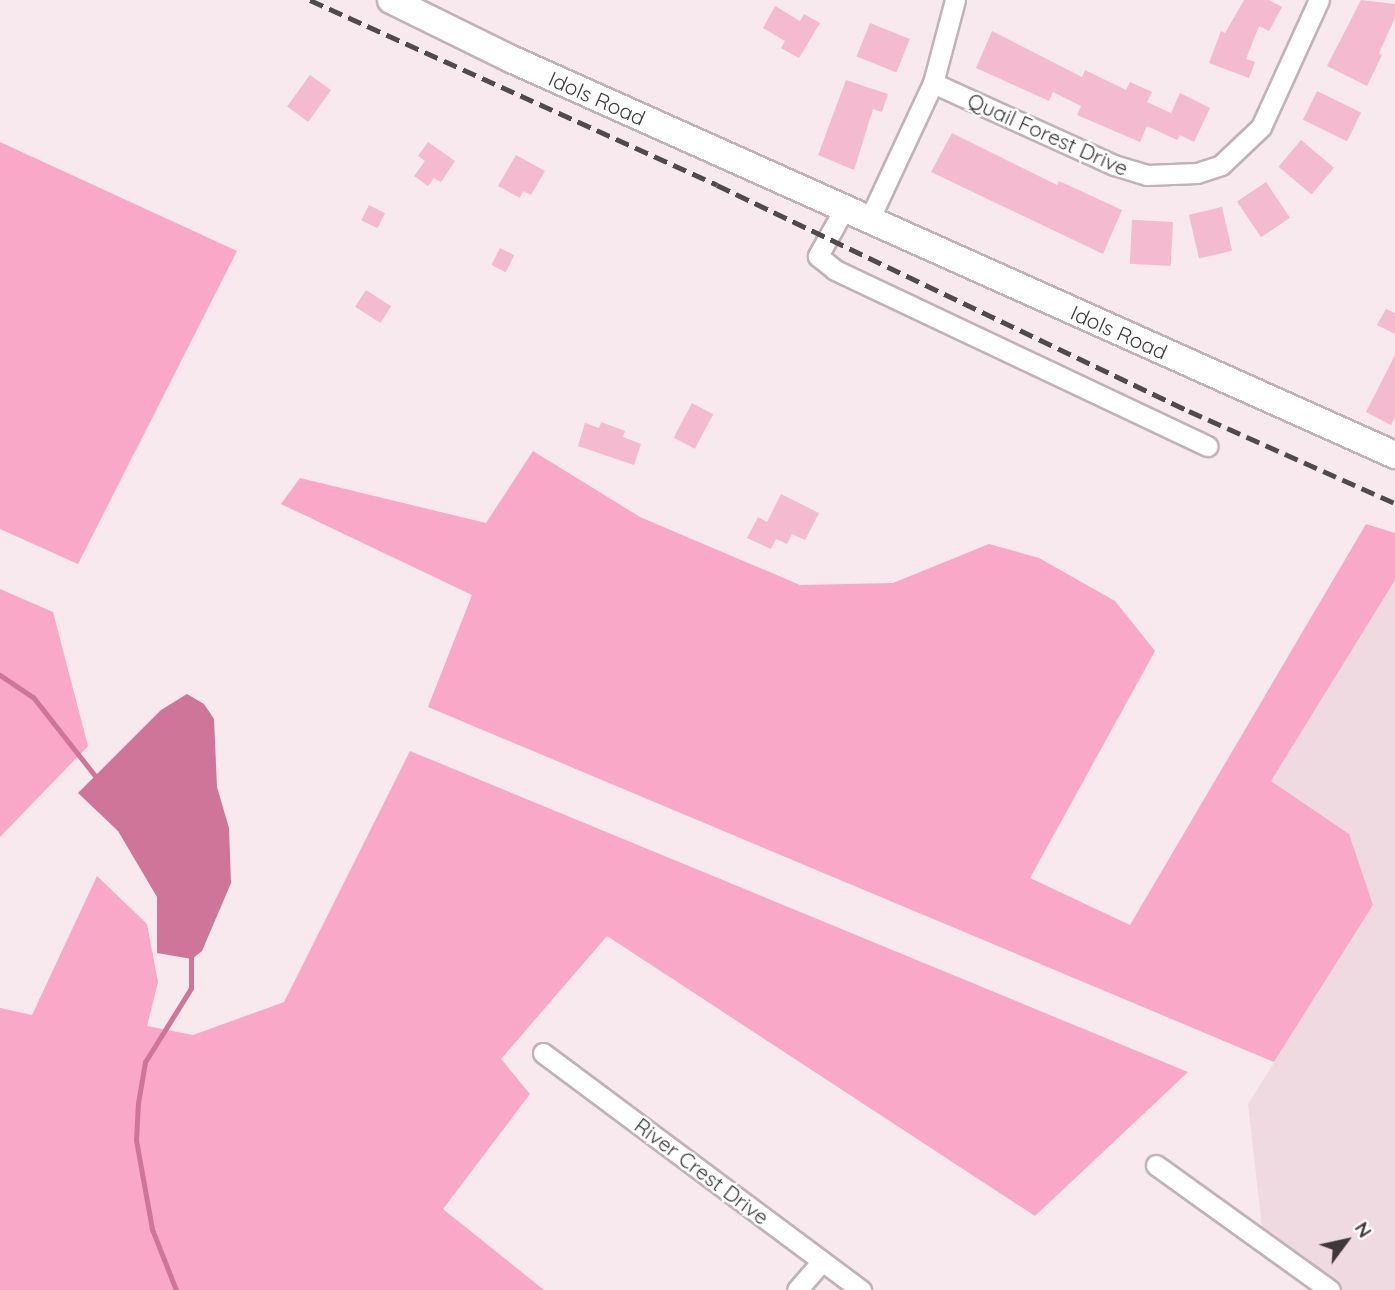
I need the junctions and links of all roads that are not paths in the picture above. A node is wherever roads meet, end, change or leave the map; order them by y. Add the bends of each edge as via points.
1 (391, 0) edge
2 (955, 0) edge
3 (1319, 0) edge
4 (933, 83) junction
5 (844, 209) junction
6 (869, 220) junction
7 (1207, 446) dead end
8 (1395, 455) edge
9 (543, 1053) dead end
10 (1156, 1165) dead end
11 (822, 1261) junction
12 (797, 1290) edge
13 (861, 1290) edge
14 (1330, 1290) edge

1 - 5 street, Idols Road
2 - 4 street
3 - 4 street, Quail Forest Drive via 1261,127 1221,165 1197,173 1147,175 1114,165
4 - 6 street
5 - 6 street, Idols Road
5 - 7 street via 818,256 835,270
6 - 8 street, Idols Road
9 - 11 street, River Crest Drive
10 - 14 street
11 - 12 street
11 - 13 street, River Crest Drive

